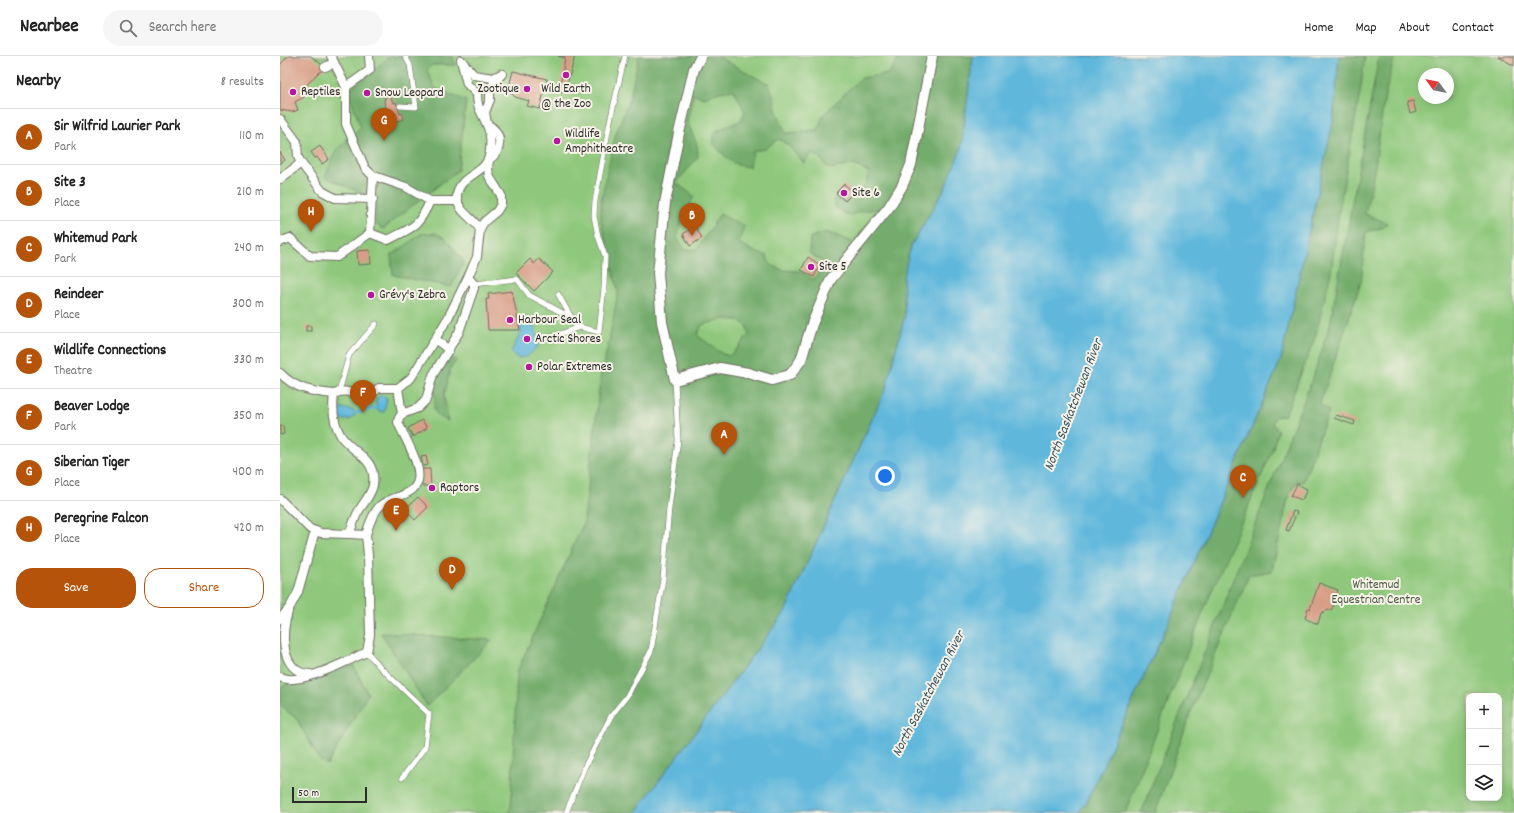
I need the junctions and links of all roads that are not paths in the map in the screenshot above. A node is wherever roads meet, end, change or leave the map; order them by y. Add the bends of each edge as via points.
1 (369, 56) edge
2 (405, 56) edge
3 (625, 56) edge
4 (701, 56) edge
5 (932, 56) edge
6 (461, 58) edge
7 (333, 59) edge
8 (325, 67) dead end
9 (346, 87) junction
10 (400, 106) dead end
11 (280, 119) edge
12 (487, 124) junction
13 (489, 160) junction
14 (301, 163) junction
15 (373, 176) junction
16 (280, 179) edge
17 (373, 199) junction
18 (430, 201) junction
19 (458, 201) junction
20 (480, 230) junction
21 (370, 233) junction
22 (280, 242) edge
23 (468, 277) junction
24 (474, 284) junction
25 (558, 294) dead end
26 (571, 317) junction
27 (376, 324) dead end
28 (580, 327) junction
29 (554, 336) dead end
30 (435, 339) junction
31 (449, 350) junction
32 (280, 373) edge
33 (675, 380) junction
34 (398, 388) junction
35 (336, 393) junction
36 (402, 414) junction
37 (280, 499) edge
38 (315, 531) junction
39 (349, 534) junction
40 (366, 535) junction
41 (290, 607) junction
42 (280, 619) edge
43 (367, 652) junction
44 (314, 674) junction
45 (280, 677) edge
46 (402, 778) dead end
47 (566, 813) edge

1 - 9 street via 370,70
2 - 10 lane via 410,65 416,107
3 - 28 lane via 595,201 595,222 605,256 599,332
4 - 33 street via 694,69 677,141 665,203 658,273 662,322
5 - 33 street via 911,165 902,186 889,207 831,279 812,324 801,360 790,375 772,380 720,368
6 - 12 street via 467,84 478,94 478,106
6 - 12 street via 474,76 493,78 502,74 490,88 490,100 485,112
7 - 8 street
7 - 9 street
9 - 15 street via 346,124 365,168
11 - 14 street via 297,142
12 - 13 street via 490,141
13 - 19 street via 463,182 457,195
13 - 20 street via 489,176 501,195 501,204
14 - 16 street
14 - 17 street via 319,188 330,196 341,199
15 - 17 street
15 - 18 street via 406,187
17 - 21 street
18 - 19 street
18 - 21 street via 424,216 416,226 388,240
19 - 20 street via 462,211
20 - 23 street via 477,257
21 - 22 street via 337,257 310,256 290,238
23 - 24 street
23 - 30 street
24 - 26 lane via 517,279 529,295
24 - 31 street via 459,332
25 - 26 lane
26 - 28 lane via 576,326
27 - 35 lane via 349,355
28 - 29 lane
30 - 31 street
30 - 34 street via 416,372
31 - 36 street via 434,375 426,400 418,408
32 - 35 street via 292,384 303,389
33 - 47 lane via 678,440 663,579 652,651 627,696 611,716 585,766
34 - 35 street via 379,388 364,397 353,393
34 - 36 street
35 - 39 street via 333,412 341,436 365,457 373,479 370,493
36 - 40 street via 399,424 415,461 418,479 411,490 379,507
37 - 38 street via 303,523
38 - 39 street
38 - 41 street via 298,592
39 - 40 street
40 - 43 street via 370,635
41 - 42 street
41 - 44 street via 285,621 284,648 297,671
43 - 44 street
43 - 46 lane via 429,714 425,747
44 - 45 street via 288,679

